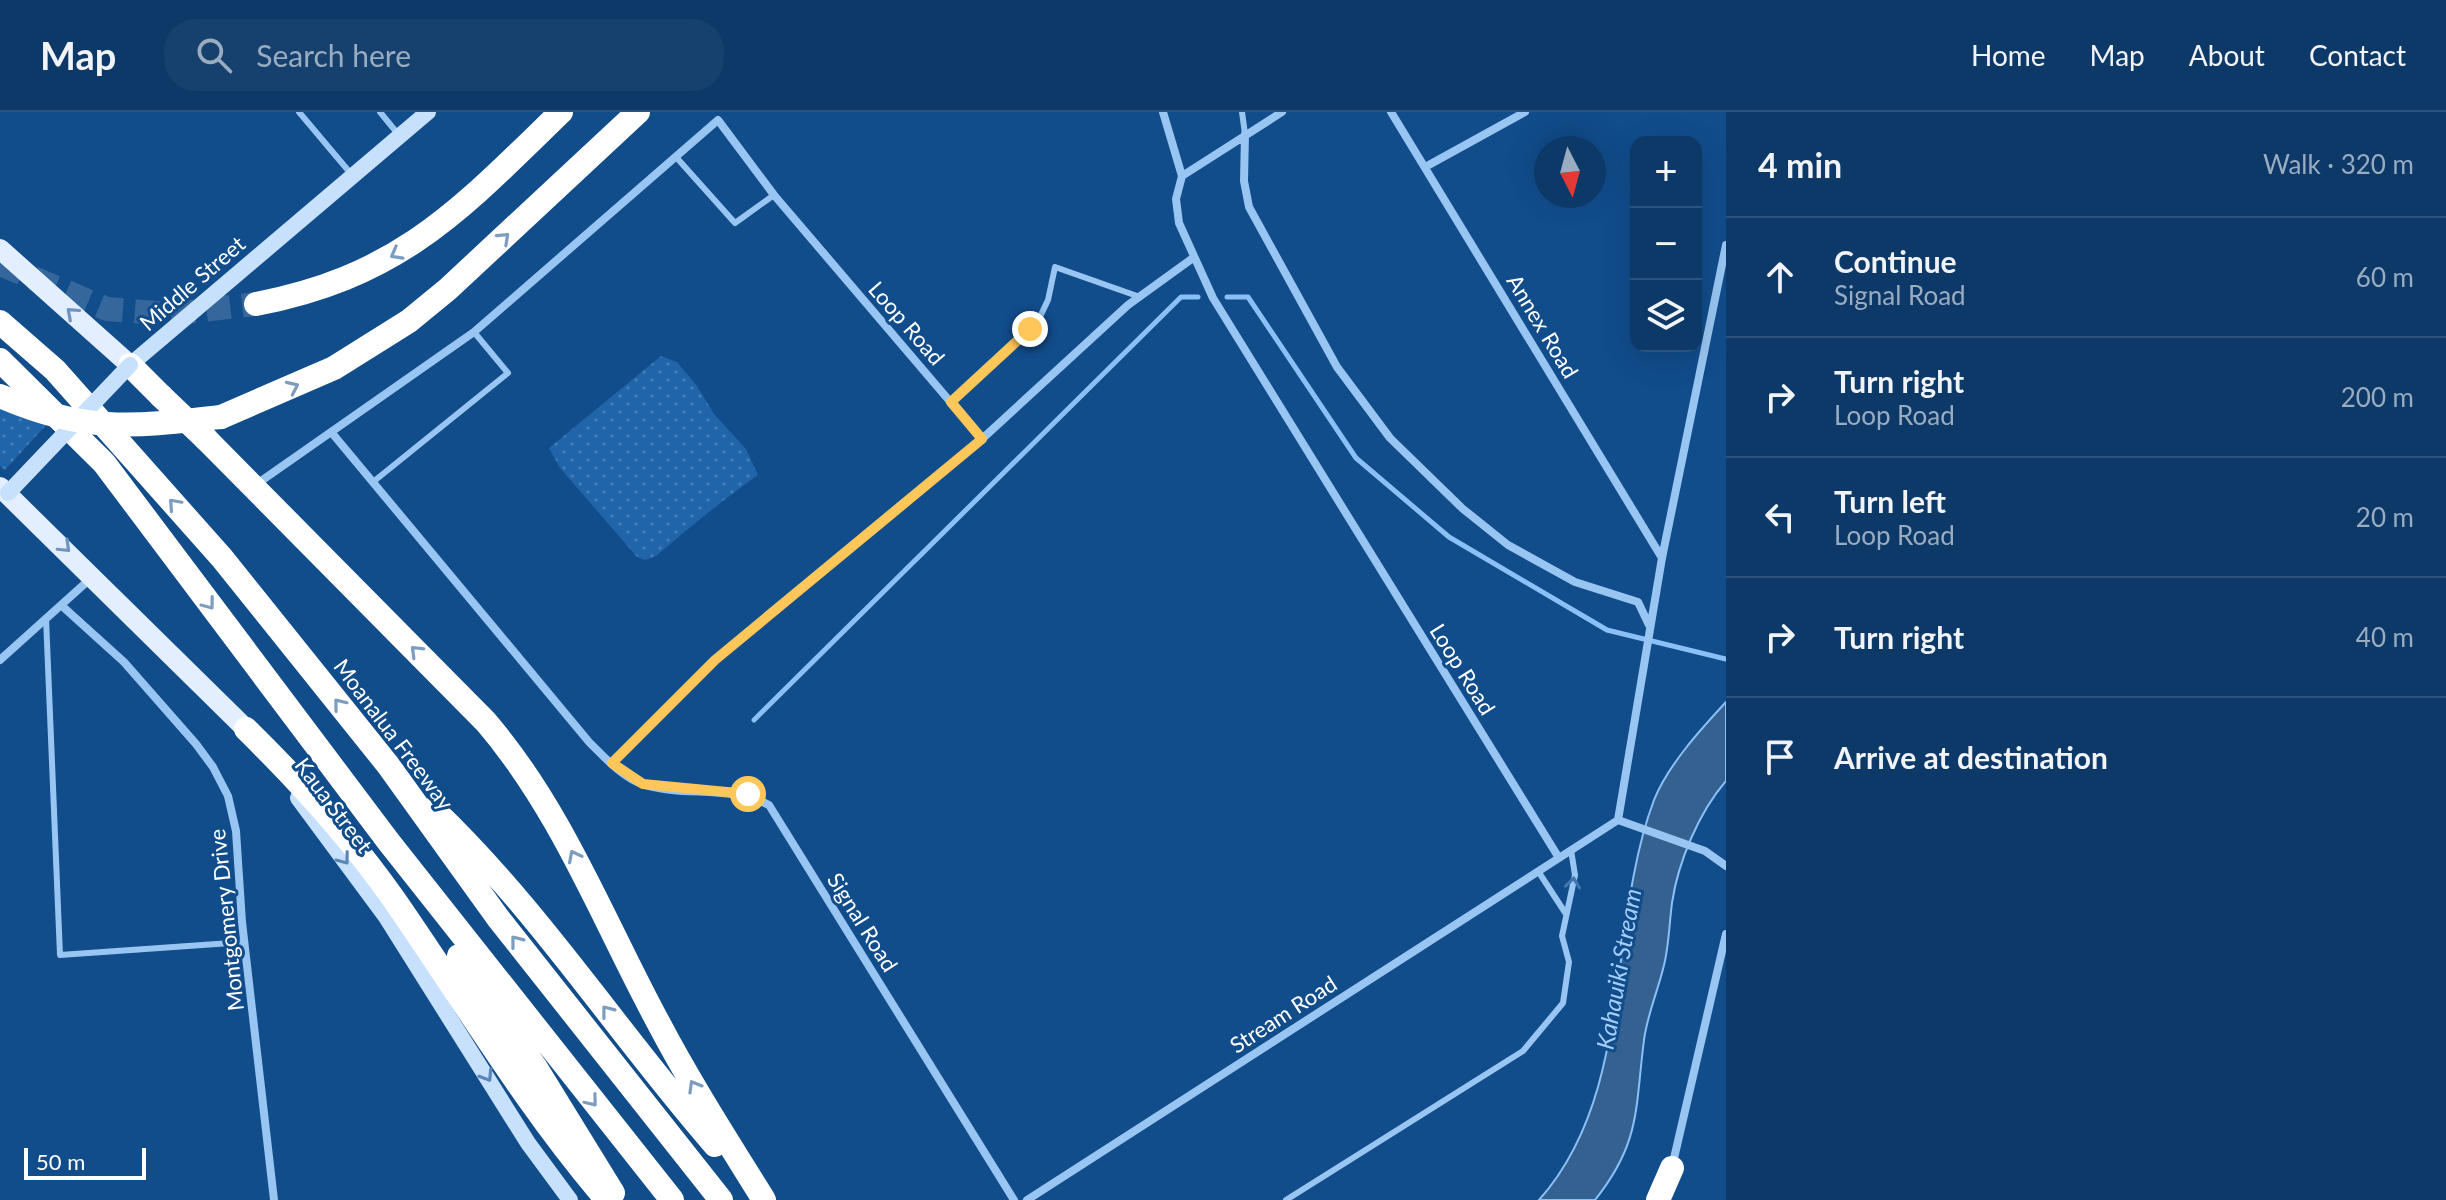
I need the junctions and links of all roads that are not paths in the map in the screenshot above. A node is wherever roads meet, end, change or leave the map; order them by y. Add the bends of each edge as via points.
1 (299, 112) edge
2 (380, 112) edge
3 (428, 112) edge
4 (561, 112) edge
5 (638, 112) edge
6 (728, 112) edge
7 (1163, 112) edge
8 (1242, 112) edge
9 (1282, 112) edge
10 (1391, 112) edge
11 (1525, 112) edge
12 (718, 120) junction
13 (1245, 134) junction
14 (399, 136) junction
15 (676, 157) junction
16 (1427, 166) junction
17 (352, 175) junction
18 (1182, 176) junction
19 (774, 195) junction
20 (1726, 245) edge
21 (0, 249) edge
22 (1193, 258) junction
23 (1140, 297) junction
24 (256, 304) tunnel mouth
25 (0, 322) edge
26 (474, 332) junction
27 (0, 360) edge
28 (130, 365) junction
29 (0, 396) edge
30 (951, 402) junction
31 (332, 433) junction
32 (982, 439) junction
33 (373, 482) junction
34 (254, 486) junction
35 (3, 494) edge
36 (1662, 558) junction
37 (94, 576) junction
38 (61, 605) junction
39 (46, 618) junction
40 (1650, 630) junction
41 (0, 660) edge
42 (246, 729) junction
43 (612, 763) junction
44 (388, 765) junction
45 (1618, 820) junction
46 (388, 841) junction
47 (1571, 850) junction
48 (1559, 858) junction
49 (1726, 866) edge
50 (1538, 871) junction
51 (1566, 914) junction
52 (1726, 934) edge
53 (245, 942) junction
54 (1672, 1168) junction
55 (274, 1200) edge
56 (570, 1200) edge
57 (607, 1200) edge
58 (617, 1200) edge
59 (672, 1200) edge
60 (721, 1200) edge
61 (764, 1200) edge
62 (1014, 1200) edge
63 (1027, 1200) edge
64 (1286, 1200) edge
65 (1649, 1200) edge
66 (1658, 1200) edge

1 - 17 lane
2 - 14 lane
3 - 14 main road, Middle Street
4 -> 24 highway via 417,242 324,288
29 -> 5 highway, bridge via 47,413 128,427 221,417 334,368 409,321 448,289
6 - 12 street
7 - 18 street, Loop Road
8 - 13 lane
9 - 13 street
10 - 16 street, Annex Road
11 - 16 street
12 - 15 street
12 - 19 street, Loop Road
13 - 18 street
13 - 40 street via 1249,207 1307,318 1366,409 1401,451 1493,534 1556,573 1638,602
14 - 17 main road, Middle Street
15 - 19 lane via 735,223
15 - 26 street
16 - 36 street, Annex Road
17 - 28 main road, Middle Street
18 - 22 street, Loop Road via 1176,210
19 - 30 street, Loop Road
20 - 36 street
28 -> 21 main road
22 - 23 street
22 - 48 street, Loop Road
23 - 30 lane via 1055,267 1038,321
23 - 32 street
44 -> 25 highway, Moanalua Freeway via 222,558 55,370
26 - 31 street
26 - 33 lane via 508,373
27 -> 46 highway via 104,463
28 - 34 highway, bridge
28 - 35 main road, Middle Street, bridge
30 - 32 street, Loop Road
31 - 33 street
31 - 34 street
32 - 43 street via 715,660
33 - 43 street
61 -> 34 highway via 658,1023 545,800 514,755
35 -> 37 main road, Kaua Street
36 - 40 street
37 - 38 street
37 - 42 main road, Kaua Street
38 - 39 street
38 - 53 street, Montgomery Drive via 124,662 220,779 236,831
39 - 41 street
39 - 53 lane via 60,955
40 - 45 street
42 -> 56 main road, Kaua Street via 386,917 528,1143
42 - 57 highway via 304,786 393,897 506,1071
43 - 62 street, Signal Road via 643,784 748,794 769,805
60 -> 44 highway, Moanalua Freeway via 498,918
61 -> 44 highway via 465,839
45 - 47 street
45 - 49 street
46 - 58 highway
46 -> 59 highway
47 - 48 street
51 -> 47 lane via 1575,884
48 - 50 street, Stream Road
50 - 51 lane
50 - 63 street, Stream Road
51 - 64 lane via 1562,942 1569,962 1563,1003 1523,1051
52 - 54 street
53 - 55 street, Montgomery Drive
54 - 65 street
54 - 66 highway

